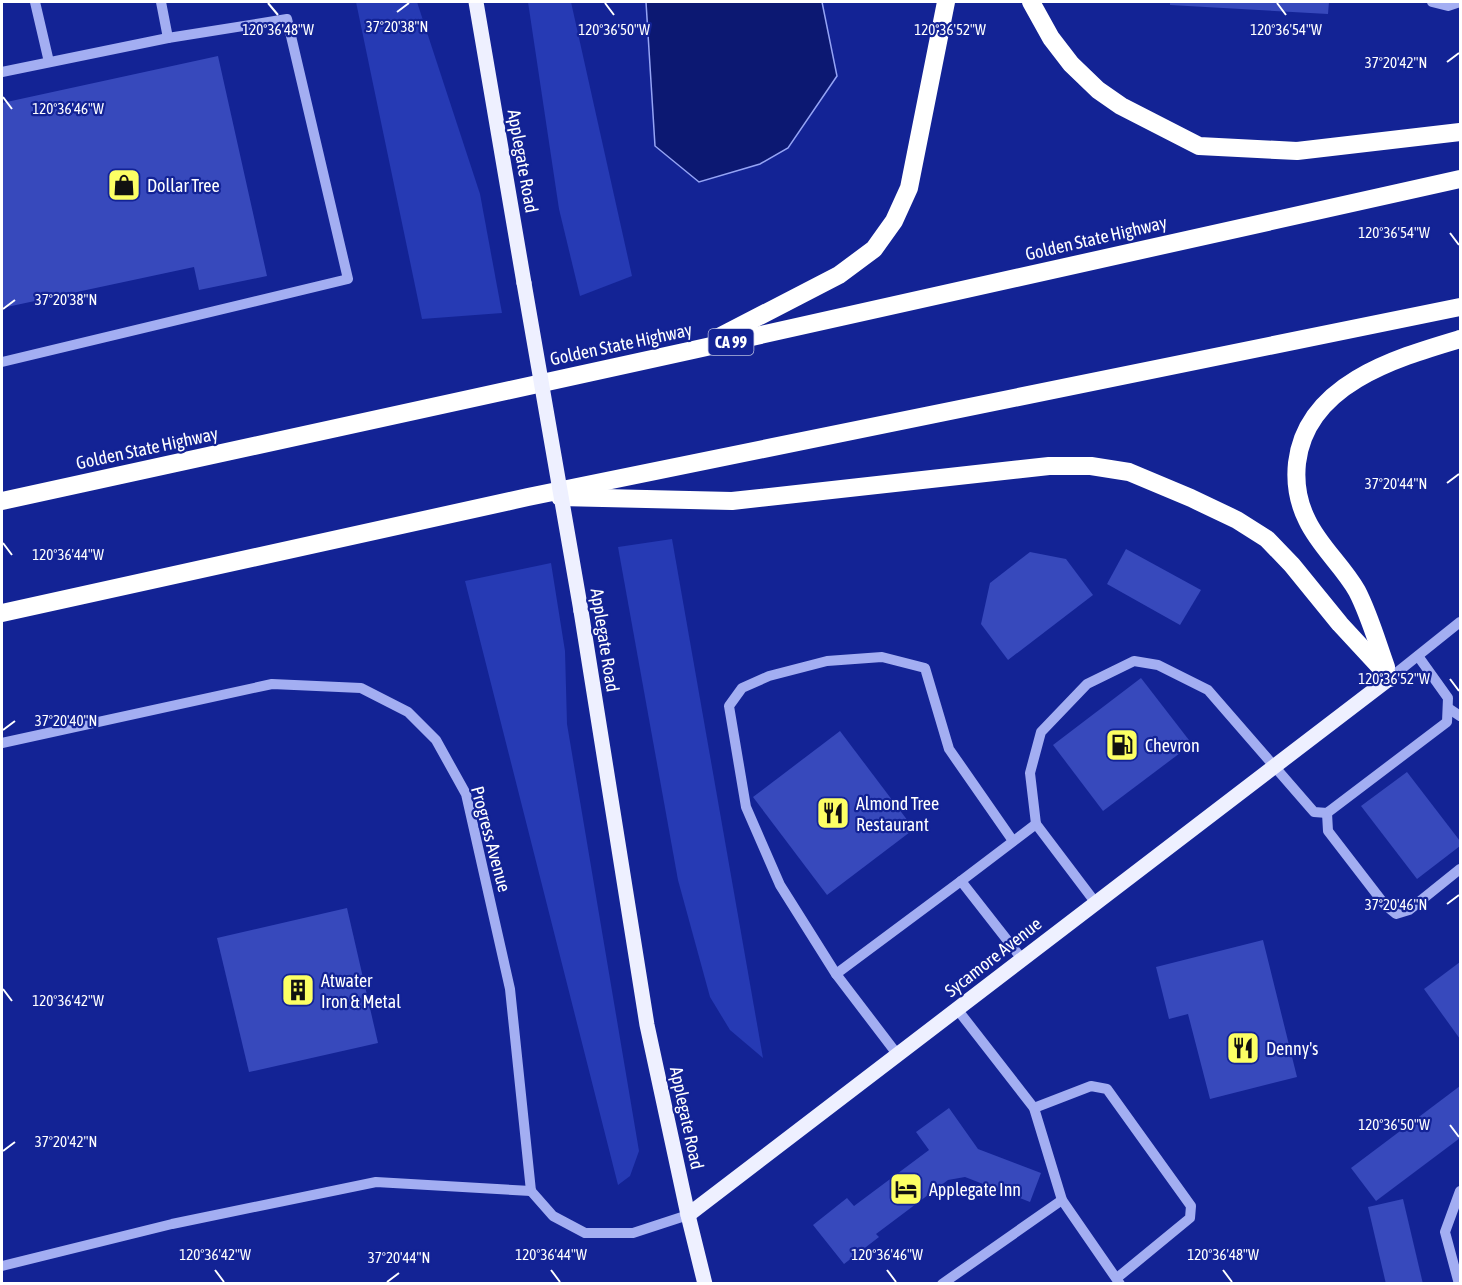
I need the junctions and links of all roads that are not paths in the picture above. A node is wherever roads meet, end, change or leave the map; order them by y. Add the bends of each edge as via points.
1 (35, 2) edge
2 (161, 2) edge
3 (476, 2) edge
4 (946, 2) edge
5 (1031, 2) edge
6 (1432, 2) edge
7 (1460, 2) edge
8 (168, 38) junction
9 (49, 62) junction
10 (2, 72) edge
11 (1461, 132) edge
12 (1461, 179) edge
13 (1461, 307) edge
14 (1461, 339) edge
15 (693, 350) junction
16 (2, 362) edge
17 (528, 497) junction
18 (2, 501) edge
19 (2, 613) edge
20 (1461, 622) edge
21 (1418, 656) junction
22 (1390, 678) junction
23 (1448, 708) junction
24 (1461, 716) edge
25 (2, 743) edge
26 (1274, 766) junction
27 (1327, 813) junction
28 (1036, 824) junction
29 (1013, 841) junction
30 (1461, 869) edge
31 (960, 881) junction
32 (1095, 902) junction
33 (1022, 959) junction
34 (836, 974) junction
35 (957, 1009) junction
36 (897, 1054) junction
37 (1034, 1108) junction
38 (531, 1191) junction
39 (1461, 1191) edge
40 (1062, 1200) junction
41 (688, 1215) junction
42 (2, 1266) edge
43 (1119, 1281) edge
44 (705, 1284) edge
45 (942, 1284) edge
46 (1459, 1284) edge

1 - 9 street
2 - 8 street
3 - 41 main road, Applegate Road, bridge via 581,610 647,1025
4 - 15 highway via 909,188 894,221 874,249 839,275
5 - 11 highway via 1051,38 1098,90 1199,146 1297,152
6 - 7 street via 1448,6
8 - 9 street
8 - 16 street via 287,18 348,279
9 - 10 street
12 - 15 highway, Golden State Highway / CA 99
13 - 17 highway
14 - 22 highway via 1371,370 1337,392 1315,413 1299,447 1295,483 1307,520 1357,591
15 - 18 highway, Golden State Highway / CA 99
17 - 19 highway
17 - 22 highway via 732,501 1049,466 1091,466 1129,472 1191,498 1267,539
20 - 21 street, Sycamore Avenue
21 - 22 street, Sycamore Avenue
21 - 23 street via 1448,698
22 - 26 main road, Sycamore Avenue
23 - 24 street
23 - 27 street via 1447,722
25 - 38 street, Progress Avenue via 272,684 361,688 408,712 436,740 466,794 510,989
26 - 27 street via 1314,812
26 - 28 street via 1208,690 1158,665 1134,661 1087,684 1041,732 1030,773
26 - 32 main road, Sycamore Avenue
27 - 30 street via 1328,831 1396,914 1409,910
28 - 29 street
28 - 32 street
29 - 31 street
29 - 34 street via 949,749 925,668 882,657 827,661 769,676 742,688 729,706 746,807 780,885
31 - 33 street
31 - 34 street
32 - 33 main road, Sycamore Avenue
33 - 35 main road, Sycamore Avenue
34 - 36 street
35 - 36 main road, Sycamore Avenue
35 - 37 street
36 - 41 main road, Sycamore Avenue
37 - 40 street
37 - 43 street via 1091,1086 1107,1089 1191,1206 1190,1218
38 - 41 street, Sycamore Avenue via 553,1216 585,1233 633,1233
38 - 42 street via 376,1182 172,1224
39 - 46 street via 1445,1232
40 - 43 street
40 - 45 street
41 - 44 main road, Applegate Road

